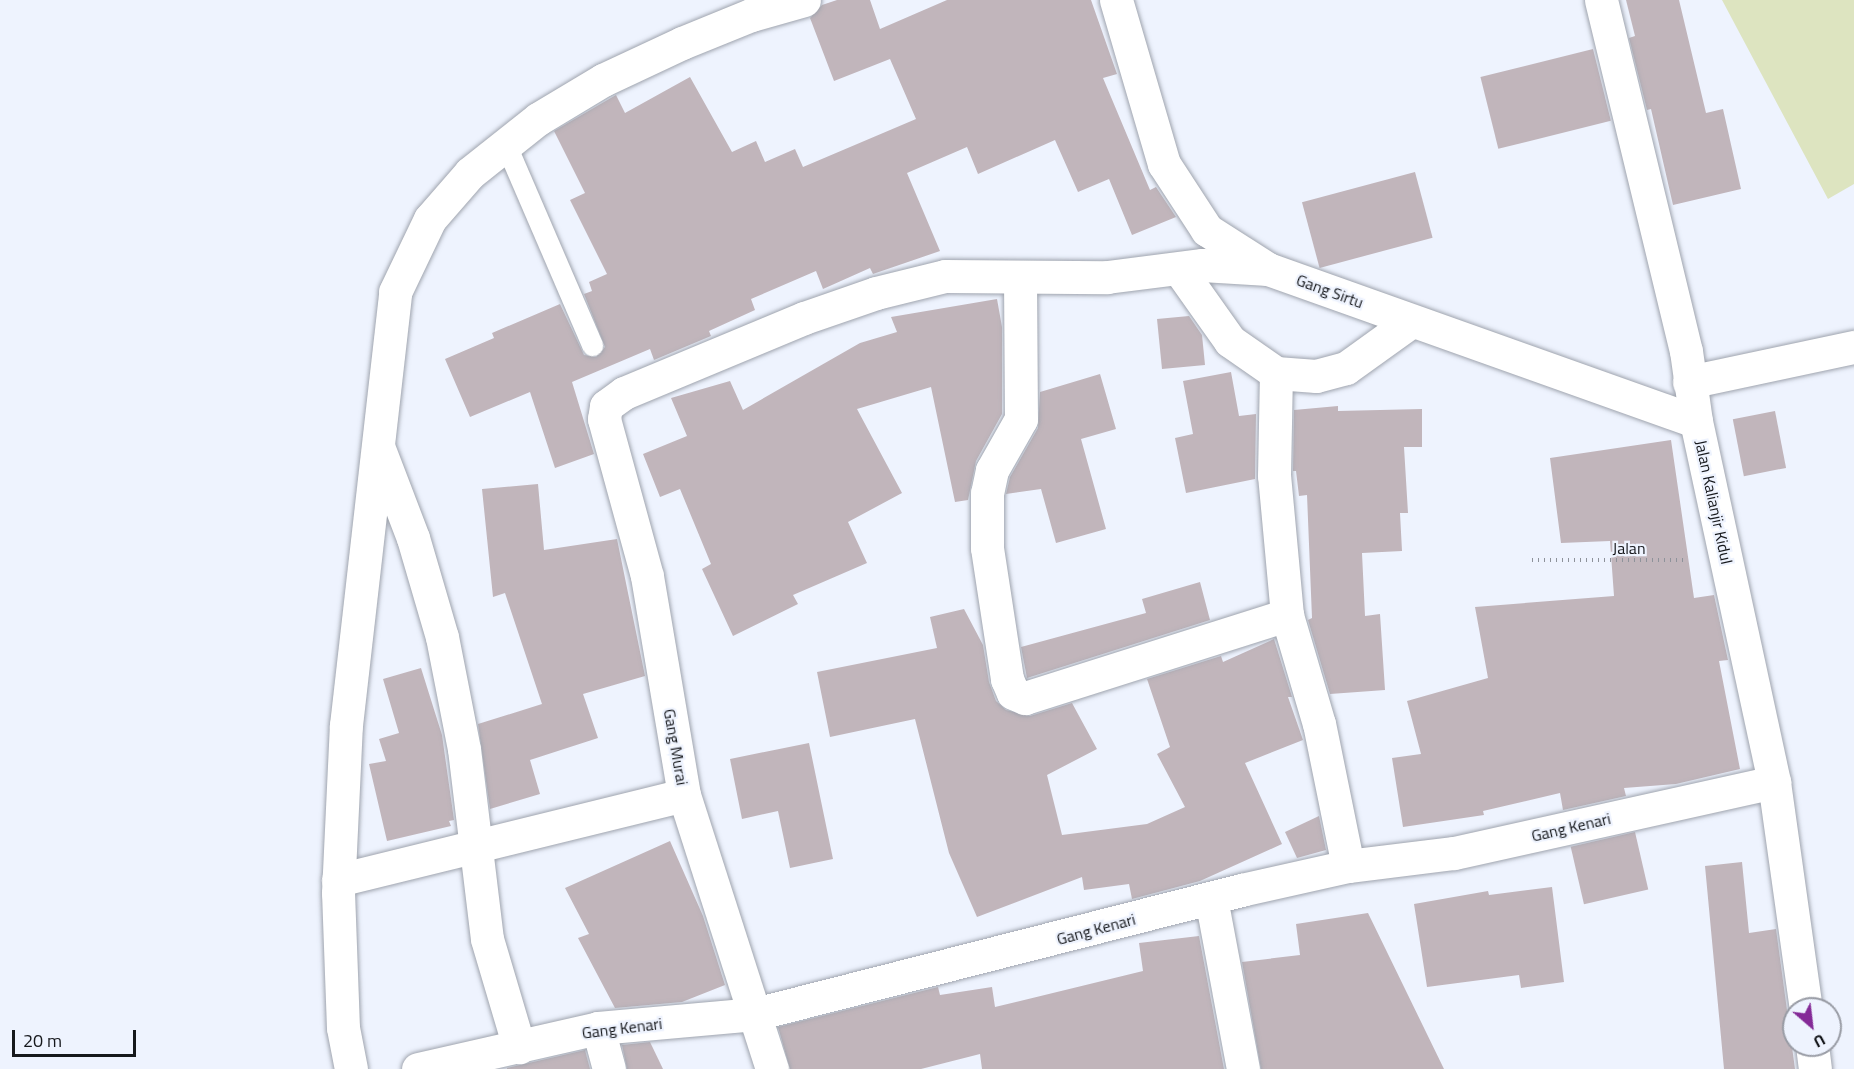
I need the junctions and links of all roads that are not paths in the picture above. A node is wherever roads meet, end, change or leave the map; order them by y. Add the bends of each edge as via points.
1 (804, 0) edge
2 (1116, 0) edge
3 (1601, 0) edge
4 (506, 145) junction
5 (1179, 269) junction
6 (1268, 269) junction
7 (1020, 277) junction
8 (1410, 322) junction
9 (592, 345) dead end
10 (1854, 347) edge
11 (1276, 373) junction
12 (1689, 382) junction
13 (1696, 421) junction
14 (377, 446) junction
15 (1287, 615) junction
16 (1774, 782) junction
17 (684, 795) junction
18 (474, 847) junction
19 (1348, 866) junction
20 (338, 880) junction
21 (1211, 898) junction
22 (1804, 997) edge
23 (755, 1014) junction
24 (598, 1028) junction
25 (519, 1047) junction
26 (351, 1069) edge
27 (418, 1069) edge
28 (609, 1069) edge
29 (772, 1069) edge
30 (1242, 1069) edge

1 - 4 street via 742,19 603,80 538,119
2 - 6 street, Gang Sirtu via 1164,164 1207,230
3 - 12 street, Jalan Kalianjir Kidul via 1606,32 1644,166 1686,351
4 - 9 lane
4 - 14 street via 470,172 430,219 395,292
5 - 6 street via 1202,265
5 - 7 street via 1107,277
5 - 11 street via 1230,341
6 - 8 street, Gang Sirtu
7 - 15 street via 1021,418 993,470 987,492 987,548 1007,679 1013,693 1025,698
7 - 17 street, Gang Murai via 945,276 876,292 609,401 604,419 647,576
8 - 11 street via 1346,368 1316,376
8 - 13 street, Gang Sirtu
10 - 12 street
11 - 15 street via 1274,476
12 - 13 street, Jalan Kalianjir Kidul
13 - 16 street, Jalan Kalianjir Kidul
14 - 18 street via 413,538 442,637 464,749
14 - 20 street via 346,725
15 - 19 street via 1319,724
16 - 19 street, Gang Kenari via 1454,854
16 - 22 street, Jalan Kalianjir Kidul
17 - 18 street
17 - 23 street, Gang Murai
18 - 20 street
18 - 25 street via 487,939
19 - 21 street, Gang Kenari
20 - 26 street via 343,1028
21 - 23 street, Gang Kenari
21 - 30 street
23 - 24 street, Gang Kenari
23 - 29 street, Gang Murai
24 - 25 street, Gang Kenari
24 - 28 street
25 - 27 street, Gang Kenari

